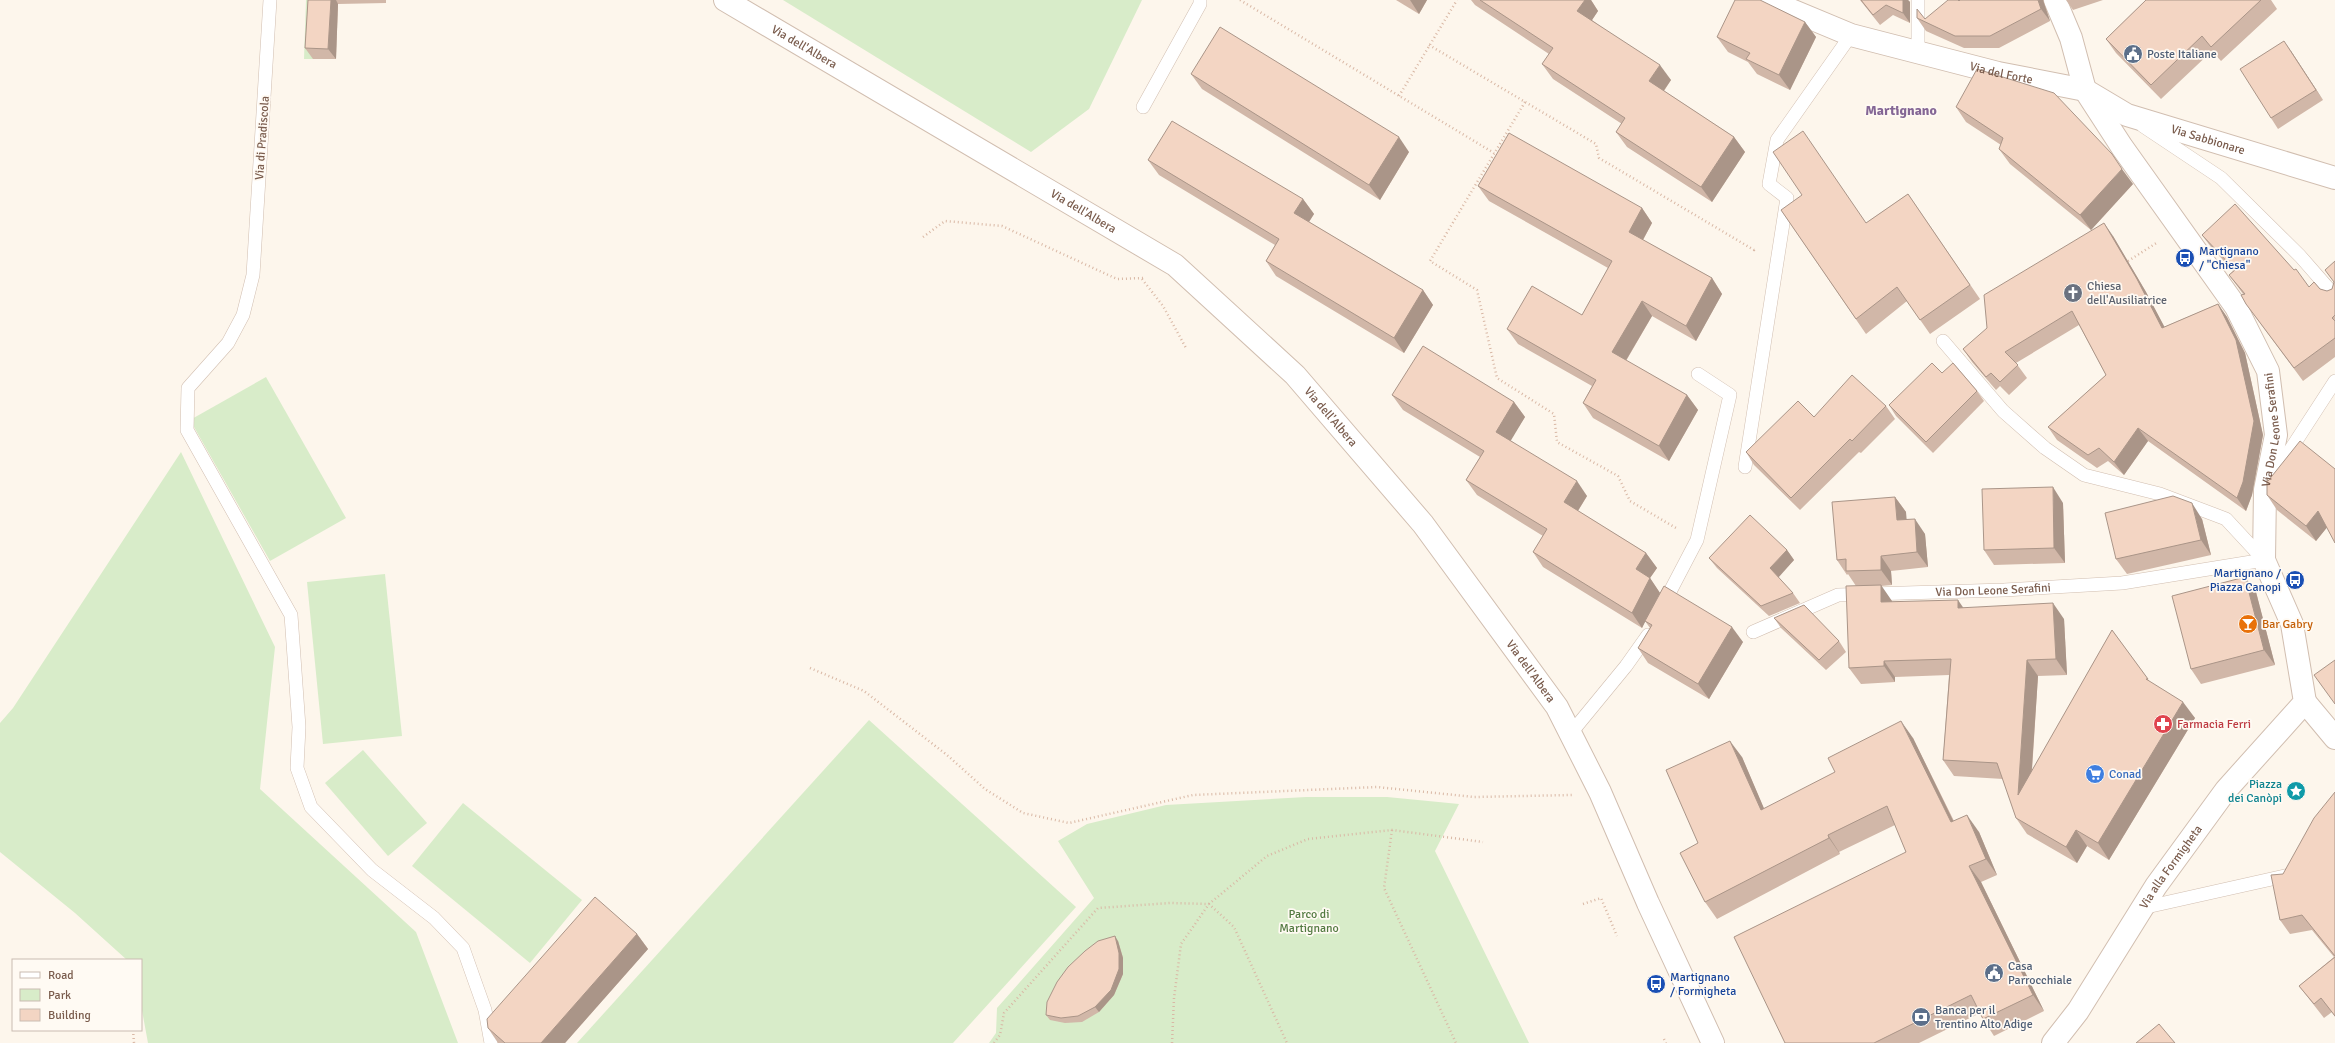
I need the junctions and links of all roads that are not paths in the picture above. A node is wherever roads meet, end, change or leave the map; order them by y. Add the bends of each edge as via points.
1 (270, 0) edge
2 (725, 0) edge
3 (1200, 0) edge
4 (1767, 0) edge
5 (1918, 0) edge
6 (2055, 0) edge
7 (1851, 35) junction
8 (1918, 52) junction
9 (2085, 90) junction
10 (1143, 107) dead end
11 (2127, 115) junction
12 (2335, 178) edge
13 (2335, 296) edge
14 (1943, 341) dead end
15 (1698, 374) dead end
16 (2335, 381) edge
17 (1745, 467) dead end
18 (2264, 490) junction
19 (2264, 560) junction
20 (1753, 632) dead end
21 (2305, 702) junction
22 (1571, 733) junction
23 (2335, 738) edge
24 (2291, 875) edge
25 (2142, 908) junction
26 (491, 1043) edge
27 (1713, 1043) edge
28 (2053, 1043) edge

1 - 26 lane, Via di Pradiscola via 253,275 243,314 228,343 188,388 187,430 290,615 300,727 297,768 311,807 372,870 434,918 463,948 485,1010
2 - 22 street, Via dell'Albera via 1175,265 1295,375 1423,524 1557,707
3 - 10 lane
4 - 7 street, Via del Forte
5 - 8 lane
6 - 9 street, Via Don Leone Serafini via 2071,38
7 - 8 street, Via del Forte
7 - 17 lane via 1777,140 1769,184 1787,198
8 - 9 street, Via del Forte via 1998,73
9 - 11 street, Via Sabbionare
9 - 18 street, Via Don Leone Serafini via 2122,147 2236,307 2268,371 2276,435
11 - 12 street, Via Sabbionare
11 - 13 lane via 2221,178 2300,256
14 - 19 lane, Via Don Leone Serafini via 2003,411 2045,448 2084,475 2160,494 2226,519
15 - 22 lane via 1730,395 1697,540 1657,617 1626,666
16 - 18 lane
18 - 19 street, Via Don Leone Serafini
19 - 20 lane, Via Don Leone Serafini via 2122,583 2004,590 1838,594
19 - 21 street, Via Don Leone Serafini via 2292,624
21 - 23 street
21 - 25 street, Via alla Formigheta via 2226,790
22 - 27 street, Via dell'Albera
24 - 25 lane
25 - 28 street, Via alla Formigheta via 2078,1011

